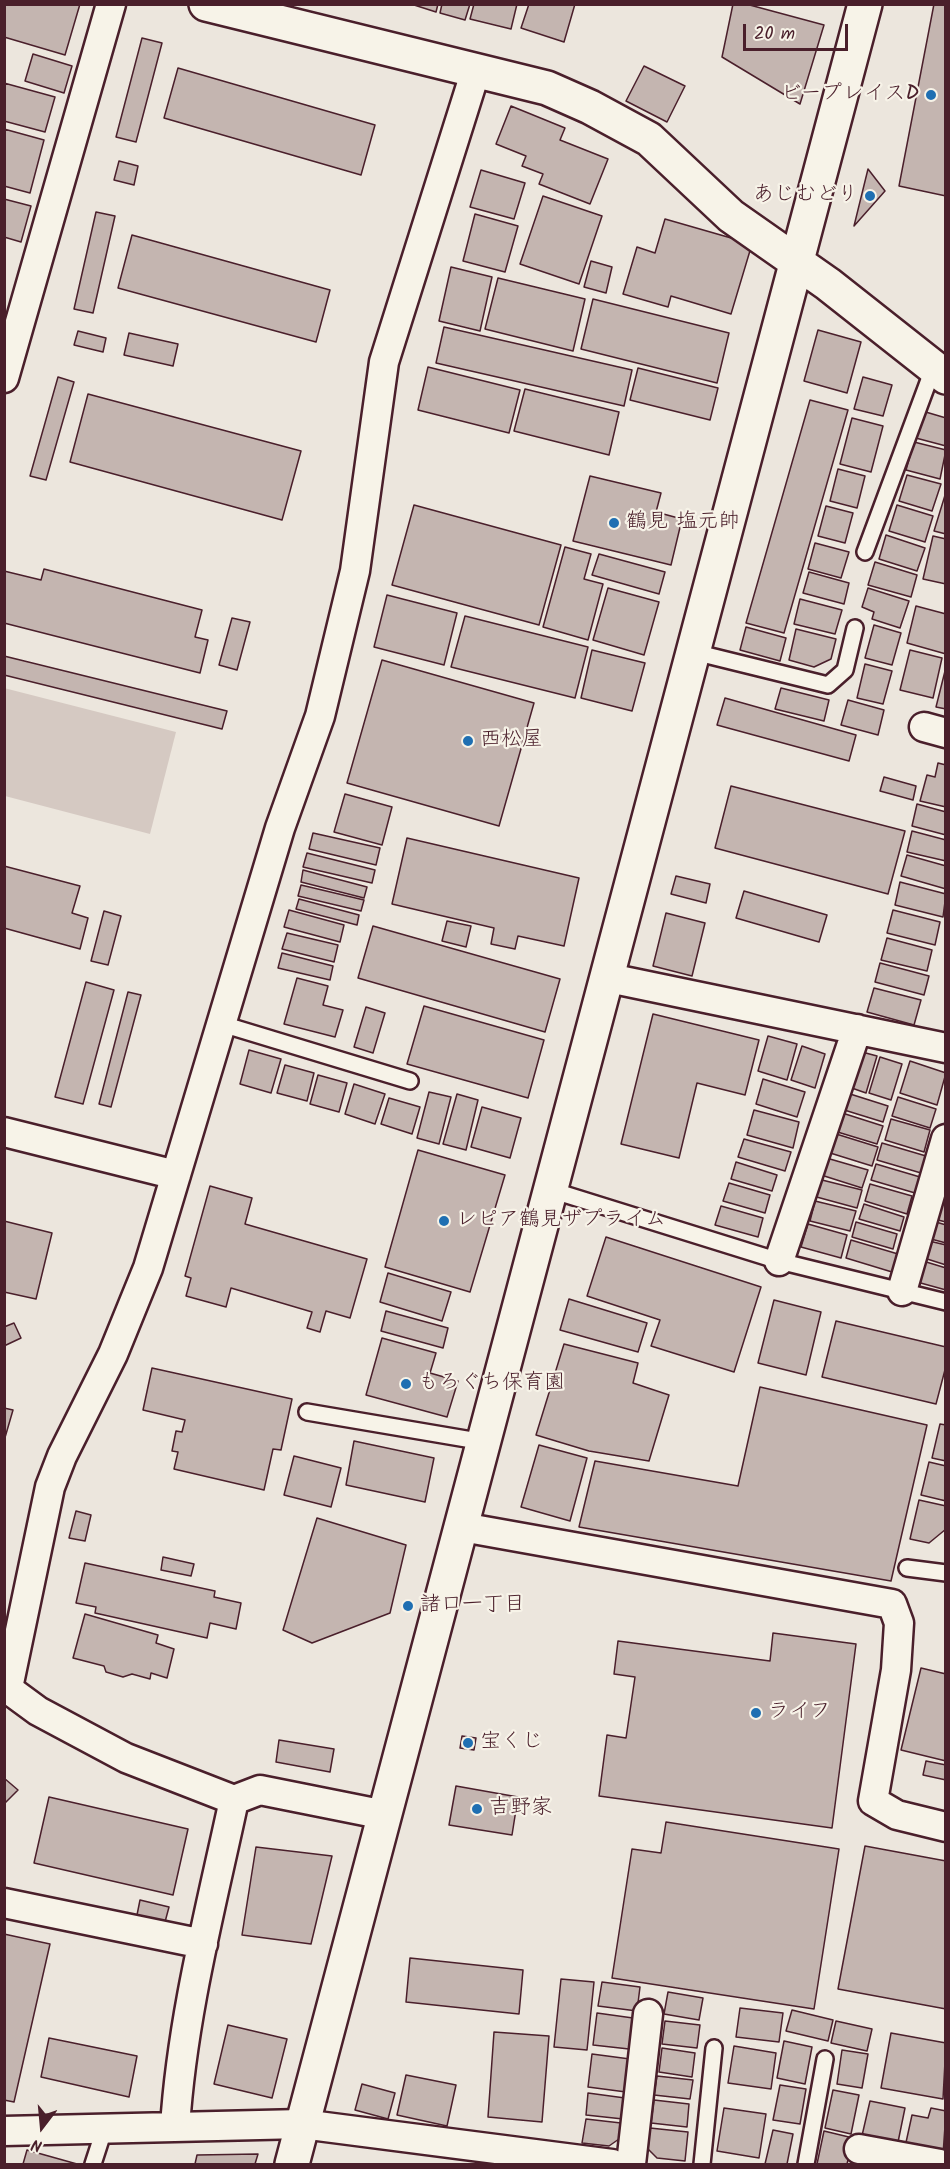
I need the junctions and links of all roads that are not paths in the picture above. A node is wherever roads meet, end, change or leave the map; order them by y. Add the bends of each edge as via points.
1 (111, 4) edge
2 (206, 4) edge
3 (866, 4) edge
4 (476, 70) junction
5 (798, 265) junction
6 (939, 373) edge
7 (4, 378) edge
8 (865, 552) dead end
9 (855, 628) dead end
10 (694, 652) junction
11 (609, 978) junction
12 (222, 1024) junction
13 (857, 1029) junction
14 (944, 1041) edge
15 (410, 1081) dead end
16 (4, 1132) edge
17 (945, 1139) edge
18 (176, 1175) junction
19 (551, 1190) junction
20 (779, 1261) junction
21 (902, 1291) junction
22 (945, 1302) edge
23 (307, 1412) dead end
24 (484, 1442) junction
25 (462, 1527) junction
26 (907, 1568) dead end
27 (945, 1573) edge
28 (6, 1687) edge
29 (234, 1800) junction
30 (386, 1815) junction
31 (945, 1827) edge
32 (4, 1903) edge
33 (203, 1944) junction
34 (648, 2014) dead end
35 (714, 2048) dead end
36 (825, 2059) dead end
37 (302, 2124) junction
38 (175, 2127) junction
39 (104, 2130) junction
40 (4, 2131) edge
41 (859, 2149) dead end
42 (93, 2164) edge
43 (292, 2164) edge
44 (612, 2164) edge
45 (631, 2164) edge
46 (702, 2164) edge
47 (806, 2164) edge
48 (940, 2164) edge

1 - 7 street
2 - 4 street
3 - 5 street
4 - 5 street via 547,88 649,139 731,216
4 - 12 street via 384,362 355,572 320,716 280,828
5 - 6 street via 828,284
5 - 10 street
6 - 8 lane
9 - 10 lane via 845,670 828,685
10 - 11 street
11 - 13 street
11 - 19 street
12 - 15 lane
12 - 18 street
13 - 14 street
13 - 20 street
16 - 18 street
17 - 21 street
18 - 28 street via 148,1268 113,1354 50,1487
19 - 20 lane
19 - 24 street
20 - 21 lane
21 - 22 lane
23 - 24 lane
24 - 25 street
25 - 30 street
25 - 31 street via 892,1604 899,1623 896,1670 873,1801 897,1815
26 - 27 lane
28 - 29 street via 38,1712 126,1758
29 - 30 street via 260,1790
29 - 33 street
30 - 37 street
32 - 33 street
33 - 38 street via 177,2089
34 - 45 street
35 - 46 lane
36 - 47 lane
37 - 38 street
37 - 43 street
37 - 44 street
38 - 39 street
39 - 40 street
39 - 42 lane
41 - 48 street

